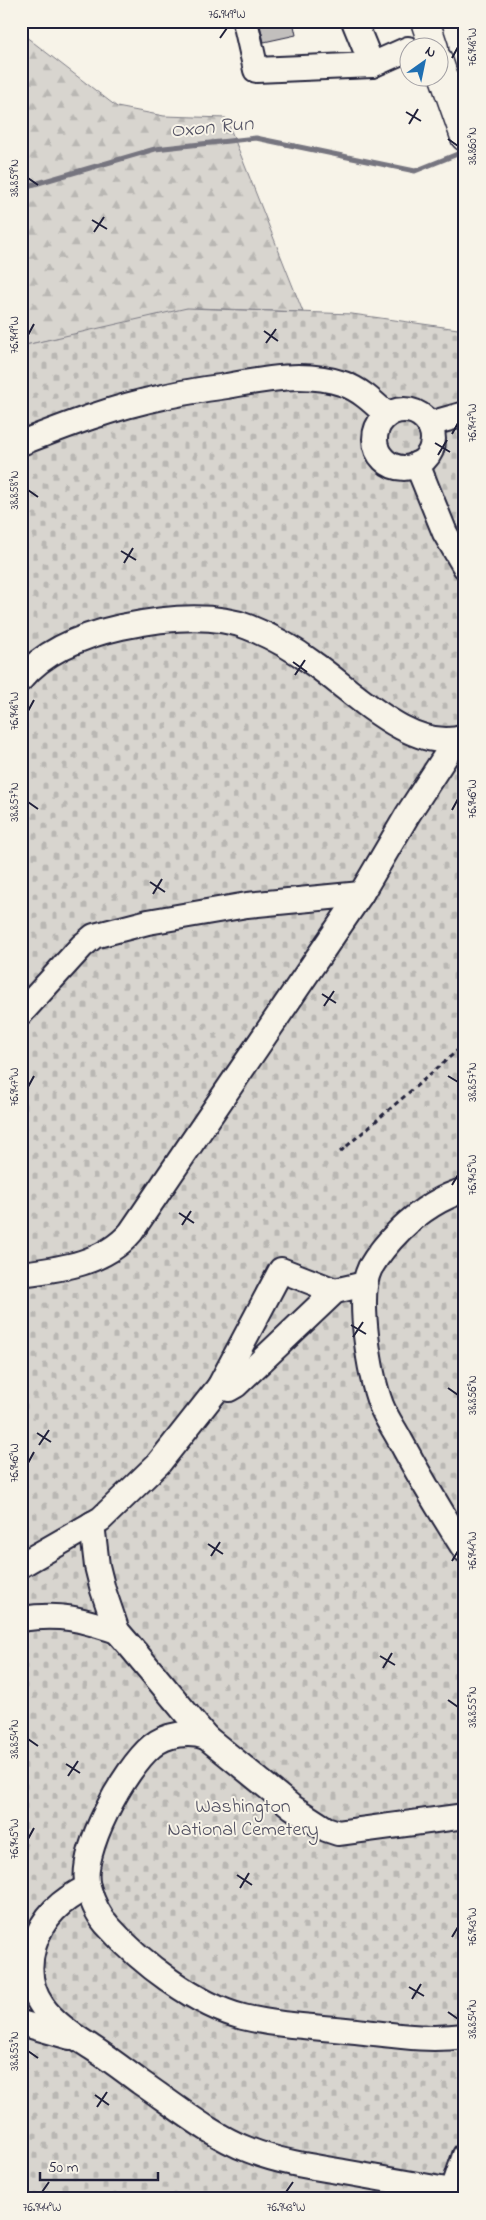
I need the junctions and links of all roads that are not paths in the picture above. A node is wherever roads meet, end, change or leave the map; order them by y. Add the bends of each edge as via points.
1 (244, 21) edge
2 (354, 21) edge
3 (398, 55) edge
4 (372, 65) junction
5 (448, 76) edge
6 (457, 88) edge
7 (463, 132) edge
8 (465, 414) edge
9 (387, 415) junction
10 (429, 424) junction
11 (21, 443) edge
12 (417, 464) junction
13 (465, 567) edge
14 (21, 679) edge
15 (460, 738) edge
16 (360, 894) junction
17 (21, 1013) edge
18 (465, 1190) edge
19 (21, 1274) edge
20 (365, 1284) junction
21 (335, 1291) junction
22 (218, 1387) junction
23 (92, 1524) junction
24 (465, 1550) edge
25 (21, 1565) edge
26 (21, 1619) edge
27 (118, 1630) junction
28 (206, 1737) junction
29 (465, 1816) edge
30 (88, 1887) junction
31 (27, 1991) edge
32 (21, 2023) edge
33 (465, 2036) edge
34 (76, 2039) junction
35 (465, 2155) edge
36 (451, 2195) edge

1 - 4 lane via 256,70
2 - 4 lane
3 - 4 lane
5 - 6 main road
6 - 7 main road
8 - 10 lane
9 - 10 lane via 398,410 413,411
9 - 11 lane via 367,397 345,384 292,377 161,397 70,423
9 - 12 lane via 380,421 375,435 380,456 398,467
10 - 12 lane via 432,446 425,459
12 - 13 lane via 446,533
14 - 15 lane via 40,662 72,642 106,630 169,619 231,622 270,636 402,728 427,738
15 - 16 lane via 408,814
16 - 17 lane via 247,905 148,922 94,936
16 - 19 lane via 123,1242 95,1259
18 - 20 lane via 432,1205 412,1219 393,1237 370,1268
20 - 21 lane
20 - 24 lane via 366,1329 381,1404
21 - 22 lane via 236,1385 228,1389
21 - 22 lane via 281,1270
22 - 23 lane via 159,1463
23 - 25 lane
23 - 27 lane via 97,1566
26 - 27 lane via 55,1615
27 - 28 lane
28 - 29 lane via 292,1807 338,1833
28 - 30 lane via 185,1734 163,1740 152,1746 138,1762 118,1790 95,1837 87,1868
30 - 31 lane via 56,1907 38,1932 29,1963
30 - 33 lane via 99,1913 119,1937 145,1961 212,2005 241,2016 281,2024 437,2040
31 - 34 lane via 53,2020
32 - 34 lane
34 - 36 lane via 226,2140 248,2150
35 - 36 lane

